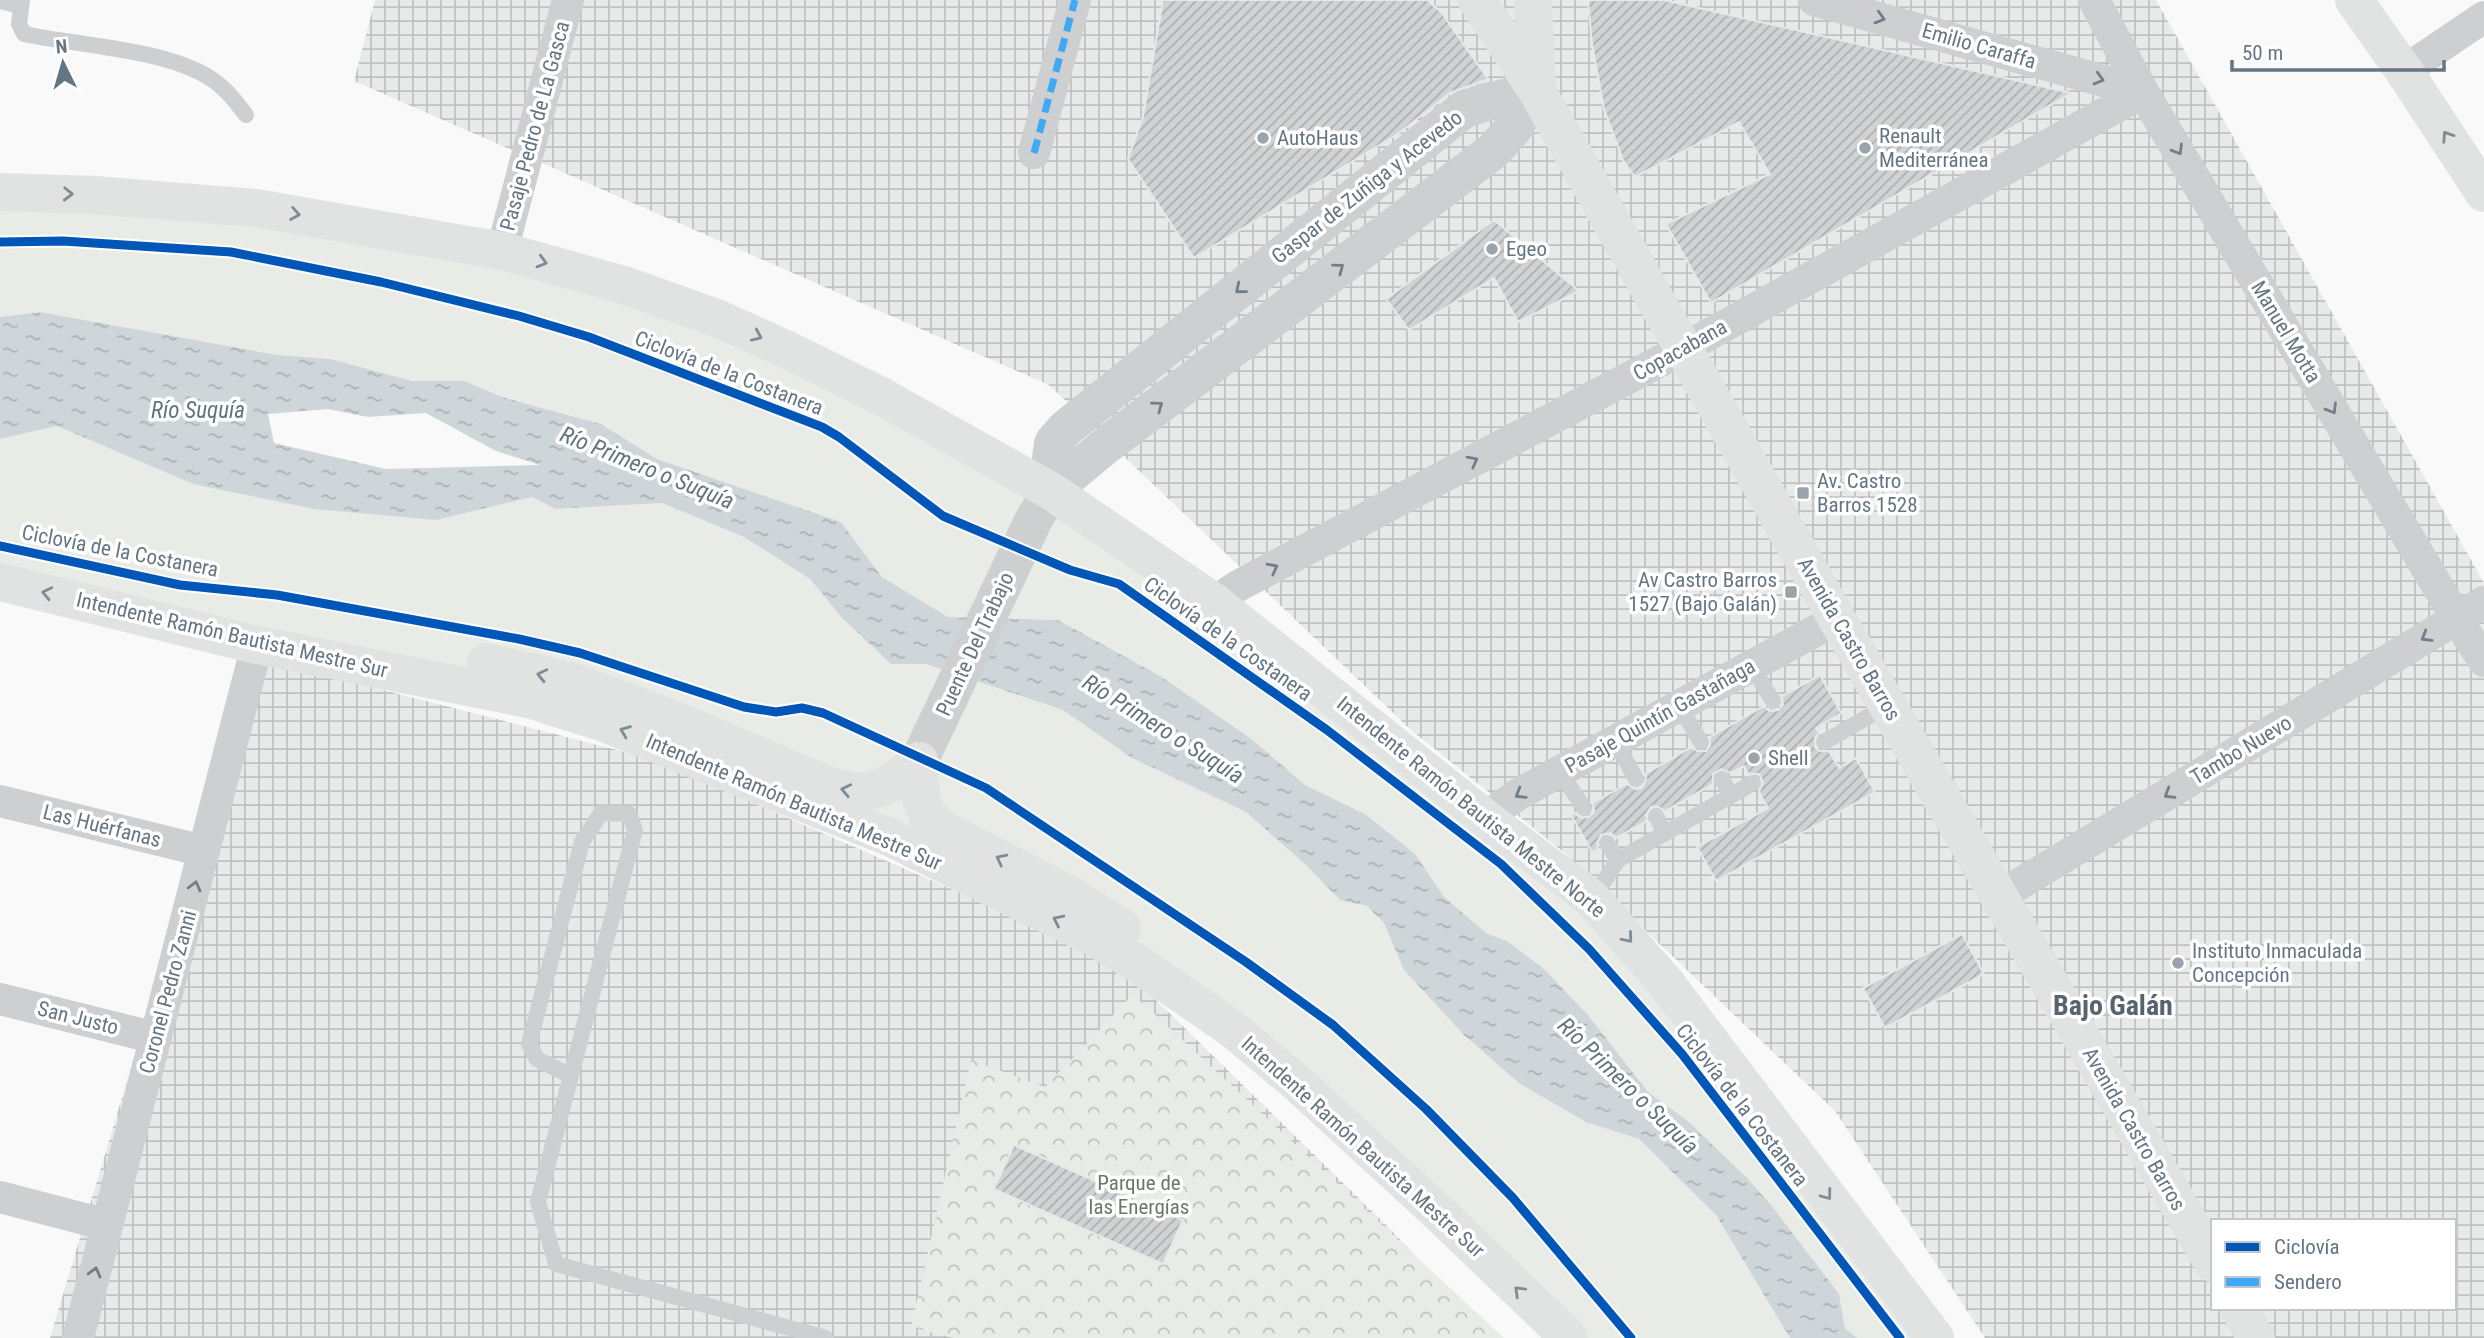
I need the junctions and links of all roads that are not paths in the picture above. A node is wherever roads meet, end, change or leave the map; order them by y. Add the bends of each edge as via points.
1 (568, 0) edge
2 (1075, 0) edge
3 (1477, 0) edge
4 (1533, 0) edge
5 (1814, 0) edge
6 (2094, 0) edge
7 (2354, 0) edge
8 (0, 1) edge
9 (21, 3) edge
10 (2484, 17) edge
11 (2404, 71) junction
12 (1537, 91) junction
13 (2143, 92) junction
14 (246, 115) dead end
15 (1034, 153) dead end
16 (0, 192) edge
17 (2484, 193) edge
18 (502, 251) junction
19 (1683, 349) junction
20 (1043, 505) junction
21 (0, 582) edge
22 (1214, 602) junction
23 (2484, 602) edge
24 (1837, 619) junction
25 (2457, 619) junction
26 (189, 627) junction
27 (257, 645) junction
28 (2484, 660) edge
29 (1751, 666) junction
30 (1773, 701) dead end
31 (1679, 706) junction
32 (1887, 706) junction
33 (1615, 741) junction
34 (1701, 742) dead end
35 (1824, 742) dead end
36 (915, 769) junction
37 (1560, 772) junction
38 (1636, 779) dead end
39 (1722, 779) dead end
40 (1754, 783) dead end
41 (1731, 795) junction
42 (0, 801) edge
43 (1584, 808) dead end
44 (1656, 816) dead end
45 (1485, 818) junction
46 (1665, 833) junction
47 (1607, 843) dead end
48 (204, 851) junction
49 (1618, 860) junction
50 (1998, 897) junction
51 (1592, 899) junction
52 (0, 999) edge
53 (1231, 1028) junction
54 (156, 1038) junction
55 (571, 1076) junction
56 (0, 1198) edge
57 (107, 1225) junction
58 (2211, 1260) edge
59 (2240, 1310) edge
60 (78, 1338) edge
61 (826, 1338) edge
62 (1569, 1338) edge
63 (1935, 1338) edge
64 (2256, 1338) edge

1 - 18 street, Pasaje Pedro de La Gasca
2 - 15 street
3 - 12 main road
4 - 12 main road, Avenida Castro Barros
5 -> 13 street, Emilio Caraffa
6 - 13 street, Manuel Motta
7 - 11 main road
8 - 9 lane
9 - 14 lane via 19,24 24,34 176,62 215,81
10 - 11 street
17 -> 11 main road
12 - 19 main road, Avenida Castro Barros
20 -> 12 street via 1115,438 1493,151
12 -> 20 street, Gaspar de Zuñiga y Acevedo via 1463,110 1065,429 1053,443
13 - 19 street, Copacabana
13 -> 25 street, Manuel Motta
16 -> 18 main road, Intendente Ramón Bautista Mestre Norte via 256,208
18 -> 20 main road, Intendente Ramón Bautista Mestre Norte via 624,285 719,319 792,352 881,396
22 -> 19 street, Copacabana
19 - 24 main road, Avenida Castro Barros
20 - 22 main road, Intendente Ramón Bautista Mestre Norte
20 - 36 street, Puente Del Trabajo
26 -> 21 main road, Intendente Ramón Bautista Mestre Sur
22 - 45 main road, Intendente Ramón Bautista Mestre Norte
23 - 25 street, Tambo Nuevo
24 - 29 street, Pasaje Quintín Gastañaga
24 - 32 main road, Avenida Castro Barros
25 - 28 street, Manuel Motta
25 -> 50 street, Tambo Nuevo
26 - 27 main road, Intendente Ramón Bautista Mestre Sur
36 -> 26 main road via 872,792 850,792 574,682 240,614
27 - 48 street, Coronel Pedro Zanni
53 -> 27 main road, Intendente Ramón Bautista Mestre Sur via 1095,938 889,836 604,723 486,689
29 - 30 lane
29 - 31 street, Pasaje Quintín Gastañaga
31 - 33 street, Pasaje Quintín Gastañaga
31 - 34 lane
32 - 35 lane
32 - 50 main road, Avenida Castro Barros
33 - 37 street, Pasaje Quintín Gastañaga
33 - 38 lane
53 -> 36 main road via 1184,976 1150,947 1072,896 944,830 927,815
37 - 43 lane
37 -> 45 street, Pasaje Quintín Gastañaga
39 - 41 lane
40 - 41 lane
41 - 46 lane
42 - 48 street, Las Huérfanas
44 - 46 lane
45 - 51 main road, Intendente Ramón Bautista Mestre Norte
46 - 49 lane
47 - 49 lane
54 -> 48 street, Coronel Pedro Zanni
49 - 51 lane
50 - 58 main road, Avenida Castro Barros
51 -> 63 main road, Intendente Ramón Bautista Mestre Norte via 1665,982
52 - 54 street, San Justo
62 -> 53 main road, Intendente Ramón Bautista Mestre Sur via 1306,1091
54 - 57 street, Coronel Pedro Zanni
55 - 55 lane via 635,831 629,814 601,813 582,842 529,1044 537,1059
55 - 61 lane via 538,1202 556,1264
56 - 57 street
60 -> 57 street, Coronel Pedro Zanni
59 - 64 main road

